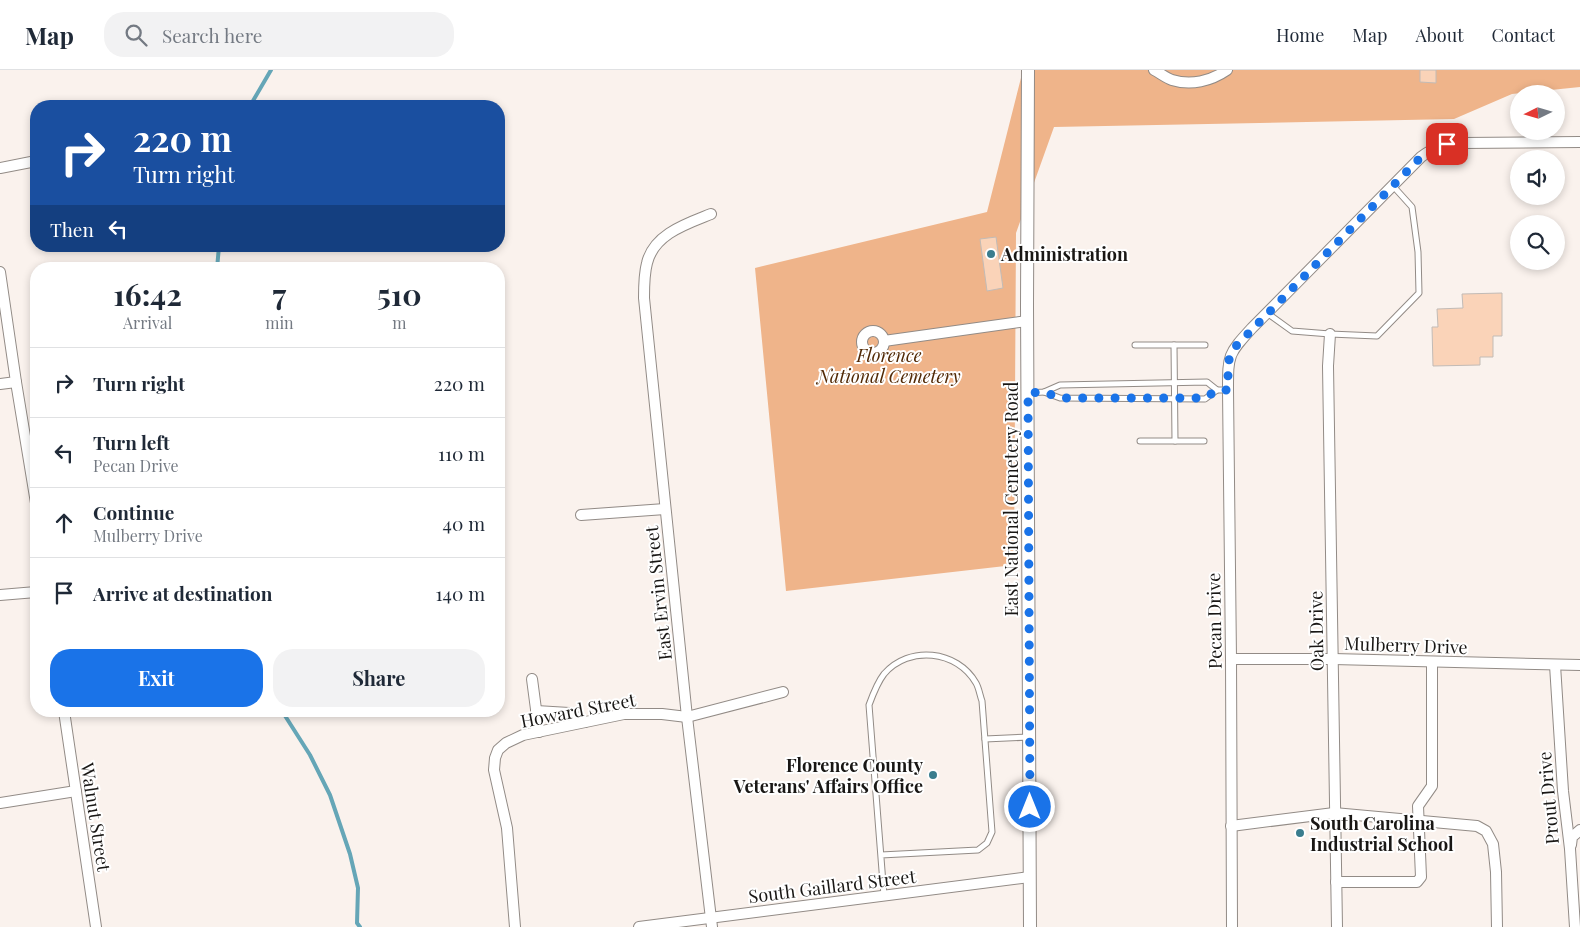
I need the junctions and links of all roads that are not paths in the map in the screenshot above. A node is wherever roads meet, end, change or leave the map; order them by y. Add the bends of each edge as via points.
1 (1028, 70) edge
2 (1154, 70) edge
3 (1227, 70) edge
4 (1580, 142) edge
5 (30, 162) edge
6 (0, 168) edge
7 (1393, 186) junction
8 (711, 214) dead end
9 (0, 272) edge
10 (1267, 313) junction
11 (1027, 321) junction
12 (1330, 334) junction
13 (884, 341) dead end
14 (1174, 345) junction
15 (1206, 345) dead end
16 (1135, 346) dead end
17 (16, 382) junction
18 (1174, 383) junction
19 (0, 384) edge
20 (1217, 390) junction
21 (1228, 390) junction
22 (1044, 392) junction
23 (1028, 393) junction
24 (1174, 398) junction
25 (1140, 441) dead end
26 (1175, 441) junction
27 (1204, 441) dead end
28 (30, 467) edge
29 (665, 509) junction
30 (581, 515) dead end
31 (30, 592) edge
32 (0, 595) edge
33 (1231, 658) junction
34 (1333, 659) junction
35 (1432, 662) junction
36 (1555, 665) junction
37 (1580, 665) edge
38 (532, 680) dead end
39 (783, 692) dead end
40 (536, 711) junction
41 (65, 717) edge
42 (687, 717) junction
43 (585, 722) junction
44 (539, 732) junction
45 (1030, 737) junction
46 (985, 739) junction
47 (76, 791) junction
48 (0, 803) edge
49 (1334, 812) junction
50 (1419, 821) junction
51 (1231, 826) junction
52 (1580, 830) edge
53 (1570, 848) junction
54 (881, 855) junction
55 (1030, 877) junction
56 (1336, 882) junction
57 (884, 896) junction
58 (712, 922) edge
59 (96, 927) edge
60 (515, 927) edge
61 (638, 927) edge
62 (1030, 927) edge
63 (1232, 927) edge
64 (1337, 927) edge
65 (1496, 927) edge
66 (1575, 927) edge

1 - 11 street, East National Cemetery Road
2 - 3 street via 1172,80 1189,83 1206,80
4 - 7 street via 1447,144 1430,151
5 - 6 street
7 - 10 street
7 - 12 lane via 1412,208 1419,292 1377,336
8 - 29 street, East Ervin Street via 662,238 647,262 644,298
9 - 17 street
10 - 12 lane via 1292,331
10 - 21 street, Pecan Drive via 1231,353
11 - 13 street
11 - 23 street, East National Cemetery Road
12 - 34 street, Oak Drive
14 - 15 lane
14 - 16 lane
14 - 18 lane
17 - 19 street
17 - 28 street
18 - 20 lane via 1207,382
18 - 22 lane via 1060,385
18 - 24 lane
20 - 21 lane
20 - 24 lane via 1205,398
21 - 33 street, Pecan Drive
22 - 23 lane
22 - 24 lane via 1060,398
23 - 45 street, East National Cemetery Road
24 - 26 lane
25 - 26 lane
26 - 27 lane
29 - 30 street
29 - 42 street, East Ervin Street
31 - 32 street
33 - 34 street, Mulberry Drive
33 - 51 street, Pecan Drive
34 - 35 street, Mulberry Drive
34 - 49 street, Oak Drive
35 - 36 street, Mulberry Drive
35 - 50 street via 1432,786 1418,806
36 - 37 street, Mulberry Drive
36 - 53 street, Prout Drive
38 - 40 street
39 - 42 street, Howard Street
40 - 43 street via 569,713
40 - 44 street
41 - 47 street, Walnut Street
42 - 43 street, Howard Street via 624,714
42 - 58 street, East Ervin Street
43 - 44 street, Howard Street
44 - 60 street, Howard Street via 506,743 495,758 494,770 507,828
45 - 46 lane
45 - 55 street, East National Cemetery Road
46 - 54 lane via 992,832 987,843 978,850
46 - 54 lane via 982,701 976,684 963,668 936,655 920,655 906,658 884,675 869,705
47 - 48 street
47 - 59 street, Walnut Street
49 - 50 street
49 - 51 street
49 - 56 street, Oak Drive
50 - 56 street via 1421,877 1416,882
50 - 65 street via 1477,826 1486,831 1493,844 1496,872
51 - 63 street, Pecan Drive
52 - 53 street via 1572,837
53 - 66 street, Prout Drive
54 - 57 lane
55 - 57 street, South Gaillard Street
55 - 62 street, East National Cemetery Road
56 - 64 street, Oak Drive
57 - 58 street, South Gaillard Street
58 - 61 street, South Gaillard Street

